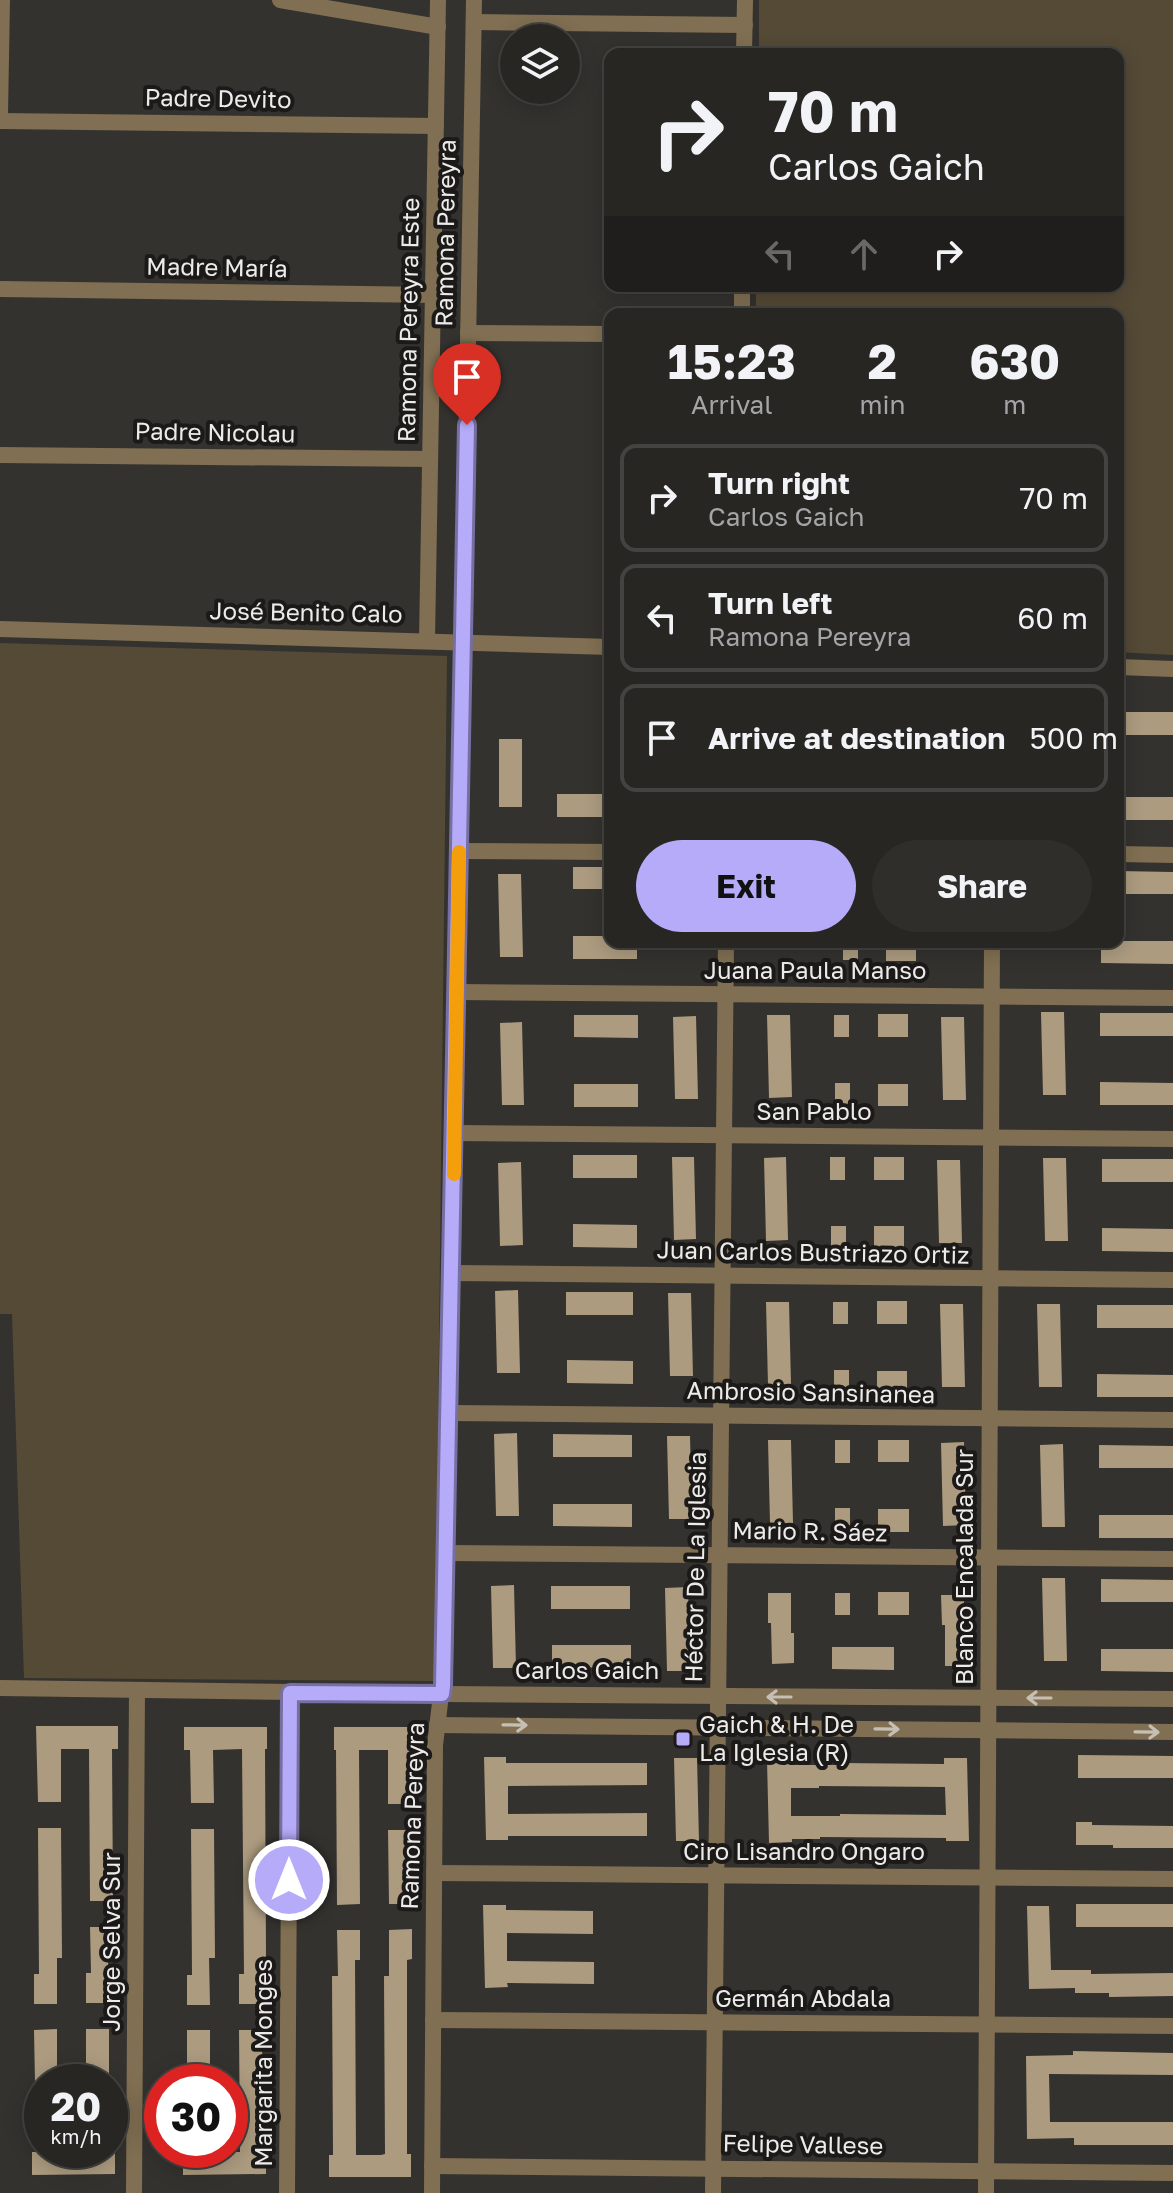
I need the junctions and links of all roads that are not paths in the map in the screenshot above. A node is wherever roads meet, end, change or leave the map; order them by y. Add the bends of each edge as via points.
1 (2, 0) edge
2 (280, 0) edge
3 (438, 0) edge
4 (474, 0) edge
5 (745, 0) edge
6 (474, 22) junction
7 (745, 25) junction
8 (438, 27) junction
9 (744, 48) edge
10 (0, 114) edge
11 (0, 121) edge
12 (436, 126) junction
13 (0, 289) edge
14 (433, 295) junction
15 (468, 333) junction
16 (604, 334) edge
17 (0, 455) edge
18 (430, 459) junction
19 (0, 629) edge
20 (427, 640) junction
21 (463, 641) junction
22 (604, 647) edge
23 (1124, 667) edge
24 (1173, 669) edge
25 (459, 851) junction
26 (604, 852) edge
27 (1124, 854) edge
28 (1173, 855) edge
29 (726, 948) edge
30 (992, 948) edge
31 (457, 992) junction
32 (726, 994) junction
33 (992, 996) junction
34 (1173, 998) edge
35 (454, 1133) junction
36 (724, 1135) junction
37 (991, 1138) junction
38 (1173, 1139) edge
39 (452, 1273) junction
40 (723, 1276) junction
41 (991, 1278) junction
42 (1173, 1280) edge
43 (449, 1413) junction
44 (721, 1416) junction
45 (990, 1418) junction
46 (1173, 1420) edge
47 (447, 1553) junction
48 (720, 1555) junction
49 (989, 1558) junction
50 (1173, 1559) edge
51 (0, 1688) edge
52 (137, 1690) junction
53 (290, 1693) junction
54 (442, 1694) junction
55 (718, 1696) junction
56 (989, 1698) junction
57 (1173, 1699) edge
58 (437, 1725) junction
59 (718, 1727) junction
60 (989, 1730) junction
61 (1173, 1732) edge
62 (434, 1873) junction
63 (716, 1876) junction
64 (988, 1877) junction
65 (1173, 1879) edge
66 (433, 2020) junction
67 (715, 2022) junction
68 (987, 2024) junction
69 (1173, 2026) edge
70 (432, 2166) junction
71 (713, 2168) junction
72 (987, 2171) junction
73 (1173, 2173) edge
74 (134, 2193) edge
75 (287, 2193) edge
76 (432, 2193) edge
77 (713, 2193) edge
78 (986, 2193) edge

1 - 10 street
2 - 8 street
3 - 8 street, Ramona Pereyra Este
4 - 6 street, Ramona Pereyra
5 - 7 street
6 - 7 street
6 - 15 street, Ramona Pereyra
7 - 9 street
8 - 12 street, Ramona Pereyra Este
11 - 12 street, Padre Devito
12 - 14 street, Ramona Pereyra Este
13 - 14 street, Madre María
14 - 18 street, Ramona Pereyra Este
15 - 16 street
15 - 21 street, Ramona Pereyra
17 - 18 street, Padre Nicolau
18 - 20 street, Ramona Pereyra Este
19 - 20 street, José Benito Calo
20 - 21 street, José Benito Calo
21 - 22 street, José Benito Calo
21 - 25 street, Ramona Pereyra
23 - 24 street
25 - 26 street
25 - 31 street, Ramona Pereyra
27 - 28 street
29 - 32 street, Héctor De La Iglesia
30 - 33 street, Blanco Encalada Sur
31 - 32 street, Juana Paula Manso
31 - 35 street, Ramona Pereyra
32 - 33 street, Juana Paula Manso
32 - 36 street, Héctor De La Iglesia
33 - 34 street, Juana Paula Manso
33 - 37 street, Blanco Encalada Sur
35 - 36 street, San Pablo
35 - 39 street, Ramona Pereyra
36 - 37 street, San Pablo
36 - 40 street, Héctor De La Iglesia
37 - 38 street, San Pablo
37 - 41 street, Blanco Encalada Sur
39 - 40 street, Juan Carlos Bustriazo Ortiz
39 - 43 street, Ramona Pereyra
40 - 41 street, Juan Carlos Bustriazo Ortiz
40 - 44 street, Héctor De La Iglesia
41 - 42 street, Juan Carlos Bustriazo Ortiz
41 - 45 street, Blanco Encalada Sur
43 - 44 street, Ambrosio Sansinanea
43 - 47 street, Ramona Pereyra
44 - 45 street, Ambrosio Sansinanea
44 - 48 street, Héctor De La Iglesia
45 - 46 street, Ambrosio Sansinanea
45 - 49 street, Blanco Encalada Sur
47 - 48 street, Mario R. Sáez
47 - 54 street, Ramona Pereyra
48 - 49 street, Mario R. Sáez
48 - 55 street, Héctor De La Iglesia
49 - 50 street, Mario R. Sáez
49 - 56 street, Blanco Encalada Sur
51 - 52 street, Carlos Gaich
52 - 53 street, Carlos Gaich
52 - 74 street, Jorge Selva Sur
53 - 54 street, Carlos Gaich
53 - 75 street, Margarita Monges
54 - 55 street, Carlos Gaich
54 - 58 street, Ramona Pereyra
56 -> 55 street, Carlos Gaich
55 - 59 street, Héctor De La Iglesia
57 -> 56 street, Carlos Gaich
56 - 60 street, Blanco Encalada Sur
58 -> 59 street
58 - 62 street, Ramona Pereyra
59 -> 60 street
59 - 63 street, Héctor De La Iglesia
60 -> 61 street
60 - 64 street, Blanco Encalada Sur
62 - 63 street, Ciro Lisandro Ongaro
62 - 66 street, Ramona Pereyra
63 - 64 street, Ciro Lisandro Ongaro
63 - 67 street, Héctor De La Iglesia
64 - 65 street, Ciro Lisandro Ongaro
64 - 68 street, Blanco Encalada Sur
66 - 67 street, Germán Abdala
66 - 70 street, Ramona Pereyra
67 - 68 street, Germán Abdala
67 - 71 street, Héctor De La Iglesia
68 - 69 street, Germán Abdala
68 - 72 street, Blanco Encalada Sur
70 - 71 street, Felipe Vallese
70 - 76 street, Ramona Pereyra
71 - 72 street, Felipe Vallese
71 - 77 street, Héctor De La Iglesia
72 - 73 street, Felipe Vallese
72 - 78 street, Blanco Encalada Sur

